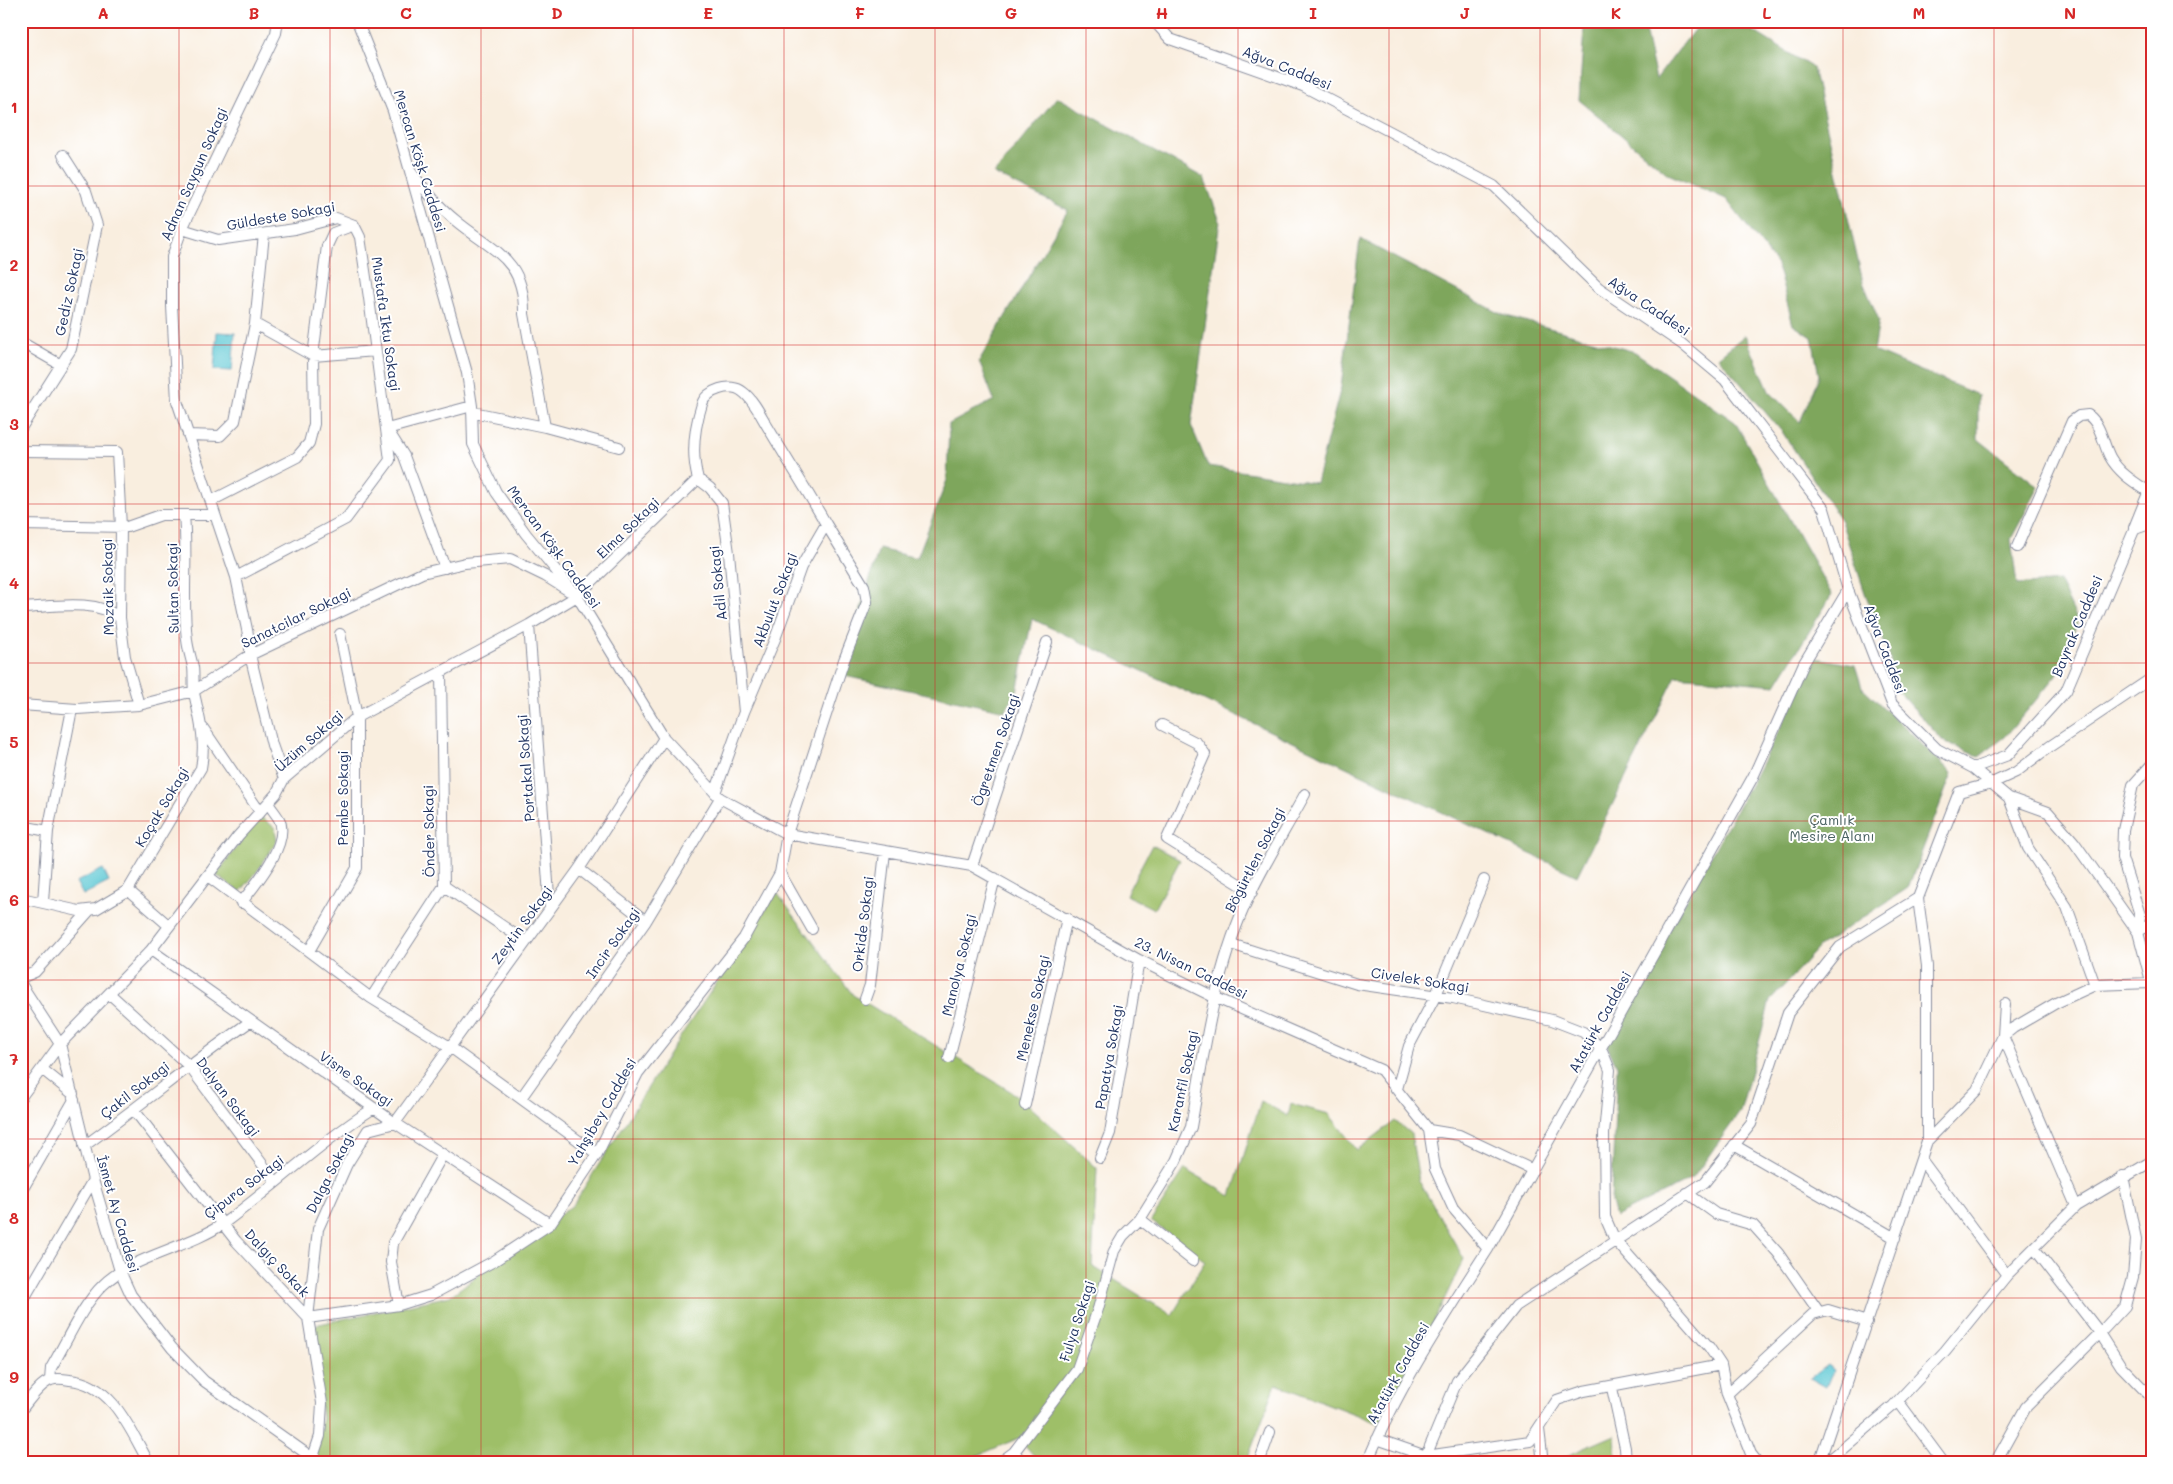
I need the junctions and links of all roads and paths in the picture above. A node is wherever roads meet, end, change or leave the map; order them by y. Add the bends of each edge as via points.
1 (278, 21) edge
2 (357, 21) edge
3 (1154, 21) edge
4 (63, 155) dead end
5 (407, 168) junction
6 (354, 225) junction
7 (182, 229) junction
8 (264, 234) junction
9 (255, 324) junction
10 (21, 342) edge
11 (376, 351) junction
12 (313, 356) junction
13 (61, 365) junction
14 (472, 409) junction
15 (545, 427) junction
16 (21, 428) edge
17 (387, 429) junction
18 (188, 435) junction
19 (619, 447) dead end
20 (21, 451) edge
21 (698, 479) junction
22 (2151, 491) edge
23 (210, 501) junction
24 (184, 515) junction
25 (215, 515) junction
26 (2152, 522) edge
27 (826, 524) junction
28 (21, 526) edge
29 (121, 527) junction
30 (2135, 528) junction
31 (2017, 547) dead end
32 (445, 568) junction
33 (236, 577) junction
34 (1848, 590) junction
35 (577, 596) junction
36 (21, 608) edge
37 (120, 618) junction
38 (529, 625) junction
39 (340, 634) dead end
40 (1047, 642) dead end
41 (250, 654) junction
42 (441, 672) junction
43 (2152, 678) edge
44 (194, 691) junction
45 (21, 704) edge
46 (139, 705) junction
47 (72, 709) junction
48 (744, 712) junction
49 (357, 717) junction
50 (1162, 725) dead end
51 (202, 727) junction
52 (664, 738) junction
53 (2152, 764) edge
54 (1973, 768) junction
55 (284, 779) junction
56 (1992, 783) junction
57 (1305, 794) dead end
58 (718, 796) junction
59 (2010, 798) junction
60 (268, 803) junction
61 (260, 812) junction
62 (21, 826) edge
63 (48, 831) junction
64 (787, 834) junction
65 (885, 852) junction
66 (972, 866) junction
67 (579, 869) junction
68 (780, 874) junction
69 (209, 877) junction
70 (994, 878) junction
71 (1484, 880) dead end
72 (444, 886) junction
73 (128, 890) junction
74 (1252, 892) junction
75 (21, 898) edge
76 (1918, 898) junction
77 (43, 902) junction
78 (241, 903) junction
79 (550, 909) junction
80 (90, 910) junction
81 (1067, 918) junction
82 (646, 921) junction
83 (2152, 922) edge
84 (168, 925) junction
85 (812, 929) dead end
86 (2138, 932) junction
87 (526, 942) junction
88 (1231, 944) junction
89 (152, 950) junction
90 (309, 951) junction
91 (1140, 960) junction
92 (21, 978) edge
93 (21, 984) edge
94 (2151, 984) edge
95 (2095, 985) junction
96 (110, 994) junction
97 (1436, 995) junction
98 (371, 998) junction
99 (1214, 998) junction
100 (865, 999) dead end
101 (2005, 1004) dead end
102 (251, 1021) junction
103 (2003, 1036) junction
104 (60, 1044) junction
105 (450, 1047) junction
106 (1601, 1048) junction
107 (949, 1058) dead end
108 (189, 1066) junction
109 (42, 1069) junction
110 (1396, 1089) junction
111 (23, 1091) edge
112 (73, 1097) junction
113 (521, 1098) junction
114 (1025, 1105) dead end
115 (374, 1108) junction
116 (134, 1110) junction
117 (395, 1123) junction
118 (1428, 1130) junction
119 (1927, 1141) junction
120 (1734, 1145) junction
121 (84, 1146) junction
122 (442, 1154) junction
123 (596, 1154) junction
124 (1100, 1158) dead end
125 (1921, 1159) junction
126 (2152, 1161) edge
127 (1533, 1170) junction
128 (2123, 1176) junction
129 (93, 1180) junction
130 (275, 1181) junction
131 (21, 1192) edge
132 (1687, 1193) junction
133 (2076, 1206) junction
134 (1140, 1219) junction
135 (223, 1224) junction
136 (550, 1224) junction
137 (1895, 1238) junction
138 (1615, 1240) junction
139 (2034, 1248) junction
140 (1488, 1249) junction
141 (1193, 1261) dead end
142 (120, 1271) junction
143 (2007, 1275) junction
144 (21, 1304) edge
145 (399, 1305) junction
146 (1819, 1312) junction
147 (308, 1318) junction
148 (1867, 1322) junction
149 (2100, 1333) junction
150 (1721, 1365) junction
151 (50, 1380) junction
152 (1612, 1388) junction
153 (1727, 1394) junction
154 (2152, 1398) edge
155 (1898, 1401) junction
156 (21, 1410) edge
157 (1539, 1429) junction
158 (1270, 1432) dead end
159 (1377, 1439) junction
160 (1014, 1452) junction
161 (1425, 1460) edge
162 (312, 1461) edge
163 (149, 1463) edge
164 (999, 1463) edge
165 (1023, 1463) edge
166 (1258, 1463) edge
167 (1367, 1463) edge
168 (1543, 1463) edge
169 (1626, 1463) edge
170 (1758, 1463) edge
171 (1820, 1463) edge
172 (1826, 1463) edge
173 (1944, 1463) edge
174 (1995, 1463) edge

1 - 7 street, Adnan Saygun Sokagi via 276,33
2 - 5 street, Mercan Köşk Caddesi via 393,111
3 - 34 street, Ağva Caddesi via 1170,39 1303,86 1494,186 1599,288 1682,344 1725,380 1824,509
4 - 13 street, Gediz Sokagi via 86,191 97,225 71,349
5 - 14 street, Mercan Köşk Caddesi via 467,373
5 - 15 street via 454,219 503,256 518,274
6 - 8 street, Güldeste Sokagi via 336,218 295,230
6 - 11 street, Mustafa Iktu Sokagi via 360,237
6 - 12 street via 333,233 327,246
7 - 8 street, Güldeste Sokagi via 218,240
7 - 18 street, Adnan Saygun Sokagi via 172,257 172,306 177,401
8 - 9 street
9 - 12 street
9 - 18 street via 235,422 220,436
10 - 13 street
11 - 12 street
11 - 17 street, Mustafa Iktu Sokagi
12 - 23 street via 314,424 308,443 296,457
13 - 16 street, Gediz Sokagi
14 - 15 street
14 - 17 street
14 - 35 street, Mercan Köşk Caddesi via 472,444 496,492
15 - 19 street
17 - 32 street, Mustafa Iktu Sokagi via 404,456
17 - 33 street, Mustafa Iktu Sokagi via 390,460 346,518
18 - 23 street, Adnan Saygun Sokagi
20 - 29 street, Mozaik Sokagi via 117,452
21 - 27 street via 694,462 696,423 703,400 716,390 729,387 743,391
21 - 35 street, Elma Sokagi
21 - 48 street, Adil Sokagi via 722,504 730,552
22 - 30 main road, Bayrak Caddesi
22 - 31 street via 2124,474 2111,458 2094,419 2088,415 2079,416 2072,421
23 - 25 street, Adnan Saygun Sokagi
24 - 25 street
24 - 29 street via 161,515
24 - 44 street, Sultan Sokagi via 187,641
25 - 33 street, Adnan Saygun Sokagi
26 - 30 main road
27 - 48 street, Akbulut Sokagi via 803,562
27 - 64 street via 864,586 867,602 844,660
28 - 29 street
29 - 37 street, Mozaik Sokagi
30 - 54 street, Bayrak Caddesi via 2066,691 2008,755
32 - 35 street, Sanatcilar Sokagi via 510,559
32 - 41 street, Sanatcilar Sokagi via 422,573
33 - 41 street, Adnan Saygun Sokagi
34 - 54 street, Ağva Caddesi via 1892,704 1937,748
34 - 106 street, Atatürk Caddesi via 1804,663 1753,777
35 - 38 street, Üzüm Sokagi
35 - 52 street, Mercan Köşk Caddesi
36 - 37 street via 86,606 111,611
37 - 46 street, Mozaik Sokagi via 124,657
38 - 42 street, Üzüm Sokagi
38 - 79 street, Portakal Sokagi
39 - 49 street, Pembe Sokagi
40 - 66 street, Ögretmen Sokagi
41 - 44 street, Sanatcilar Sokagi
41 - 55 street, Adnan Saygun Sokagi via 272,745
42 - 49 street, Üzüm Sokagi
42 - 72 street, Önder Sokagi
43 - 56 street via 2016,772
44 - 46 street, Sanatcilar Sokagi
44 - 51 street, Koçak Sokagi
45 - 47 street, Sanatcilar Sokagi
46 - 47 street, Sanatcilar Sokagi
47 - 63 street
48 - 58 street, Akbulut Sokagi
49 - 55 street, Üzüm Sokagi
49 - 90 street, Pembe Sokagi via 356,868
50 - 74 street via 1197,743 1205,754 1167,839
51 - 61 street
51 - 73 street, Koçak Sokagi via 204,749 201,768
52 - 58 street, Mercan Köşk Caddesi
52 - 67 street, Zeytin Sokagi
53 - 86 street via 2134,785 2123,830 2122,858 2140,915
54 - 56 street, Ağva Caddesi
55 - 60 street, Üzüm Sokagi
56 - 59 street, Ağva Caddesi
56 - 76 street via 1959,792
57 - 74 street, Bögürtlen Sokagi
58 - 64 street, Mercan Köşk Caddesi
58 - 82 street, Incir Sokagi
59 - 86 street via 2048,812 2074,842
59 - 95 street via 2028,848 2067,907
60 - 61 street, Üzüm Sokagi
60 - 78 street via 280,821 279,848
61 - 69 street, Üzüm Sokagi
62 - 63 street
63 - 77 street
64 - 65 street, 23. Nisan Caddesi
64 - 68 street
65 - 66 street, 23. Nisan Caddesi
65 - 100 street, Orkide Sokagi via 870,985
66 - 70 street, 23. Nisan Caddesi
67 - 79 street, Zeytin Sokagi
67 - 82 street
68 - 85 street
68 - 123 street, Yahşibey Caddesi via 744,938 638,1073
69 - 78 street
69 - 84 street, Üzüm Sokagi
70 - 81 street, 23. Nisan Caddesi
70 - 107 street, Manolya Sokagi
71 - 97 street
72 - 87 street
72 - 98 street, Önder Sokagi
73 - 80 street, Koçak Sokagi
73 - 84 street
74 - 88 street, Bögürtlen Sokagi
75 - 77 street
76 - 119 street via 1927,966
76 - 120 street via 1840,948 1788,1013 1751,1124
77 - 80 street via 79,911
78 - 90 street
79 - 87 street, Zeytin Sokagi
80 - 92 street via 35,972
81 - 91 street, 23. Nisan Caddesi
81 - 114 street, Menekse Sokagi
82 - 113 street, Incir Sokagi
83 - 86 street
84 - 89 street, Üzüm Sokagi
86 - 94 street
87 - 105 street, Zeytin Sokagi
88 - 97 street, Civelek Sokagi via 1356,984
88 - 99 street, Bögürtlen Sokagi
89 - 96 street, Üzüm Sokagi
89 - 102 street, Visne Sokagi
90 - 98 street
91 - 99 street, 23. Nisan Caddesi
91 - 124 street, Papatya Sokagi via 1110,1133
93 - 104 street, İsmet Ay Caddesi
94 - 95 street
95 - 103 street via 2056,1003
96 - 104 street, Üzüm Sokagi
96 - 108 street, Dalyan Sokagi
97 - 106 street, Civelek Sokagi via 1552,1020 1583,1032
97 - 110 street via 1409,1046
98 - 105 street
99 - 110 street, 23. Nisan Caddesi via 1381,1070
99 - 134 street, Karanfil Sokagi via 1191,1127 1176,1161
101 - 103 street
102 - 108 street, Çakil Sokagi
102 - 115 street, Visne Sokagi
103 - 119 street via 1977,1090
103 - 133 street
104 - 109 street, Üzüm Sokagi
104 - 112 street, İsmet Ay Caddesi
105 - 113 street
105 - 117 street, Zeytin Sokagi
106 - 127 street, Atatürk Caddesi
106 - 138 street via 1610,1070 1604,1134 1604,1208
108 - 116 street, Çakil Sokagi
108 - 130 street, Dalyan Sokagi
109 - 111 street, Üzüm Sokagi
109 - 112 street
110 - 118 street, 23. Nisan Caddesi
112 - 121 street, İsmet Ay Caddesi
112 - 131 street
113 - 123 street
115 - 117 street, Visne Sokagi
115 - 130 street, Çipura Sokagi via 344,1127
116 - 121 street, Çakil Sokagi
116 - 135 street, Dalgıç Sokak
117 - 122 street, Visne Sokagi
117 - 147 street, Dalga Sokagi via 368,1130 347,1164 318,1229
118 - 127 street via 1459,1135
118 - 140 street, 23. Nisan Caddesi via 1435,1169 1453,1208
119 - 125 street
120 - 132 street via 1705,1182
120 - 137 street
121 - 129 street, İsmet Ay Caddesi
122 - 136 street, Visne Sokagi
122 - 145 street via 393,1243 391,1262
123 - 136 street, Yahşibey Caddesi
125 - 137 street
125 - 143 street
126 - 128 street
127 - 140 street, Atatürk Caddesi
128 - 133 street
128 - 149 street via 2136,1239 2133,1278 2124,1306
129 - 142 street, İsmet Ay Caddesi
129 - 144 street
130 - 135 street, Çipura Sokagi
132 - 138 street
132 - 146 street via 1716,1214 1753,1225 1778,1253
133 - 139 street
134 - 141 street
134 - 160 street, Fulya Sokagi via 1114,1250 1077,1369
135 - 142 street, Çipura Sokagi
135 - 147 street, Dalgıç Sokak
136 - 145 street, Yahşibey Caddesi via 486,1266 431,1295
137 - 148 street
138 - 150 street
138 - 161 street via 1516,1306 1457,1381
139 - 143 street
139 - 149 street
140 - 159 street, Atatürk Caddesi via 1449,1310
142 - 151 street, Çipura Sokagi via 90,1300 51,1368
142 - 162 street, İsmet Ay Caddesi via 131,1295 186,1364
143 - 155 street via 1945,1351
145 - 147 street, Yahşibey Caddesi
146 - 148 street via 1828,1310
146 - 153 street
147 - 162 street, Dalgıç Sokak via 322,1403 320,1436
148 - 171 street
149 - 154 street via 2121,1366
149 - 174 street via 2026,1407
150 - 152 street
150 - 153 street
151 - 156 street
151 - 163 street via 76,1380 94,1387 109,1399
152 - 157 street via 1584,1391 1557,1400
152 - 169 street
153 - 170 street via 1751,1454
155 - 172 street
155 - 173 street
157 - 161 street via 1530,1441
157 - 168 street
158 - 166 street
159 - 161 street
159 - 167 street, Atatürk Caddesi
160 - 164 street, Fulya Sokagi
160 - 165 street

